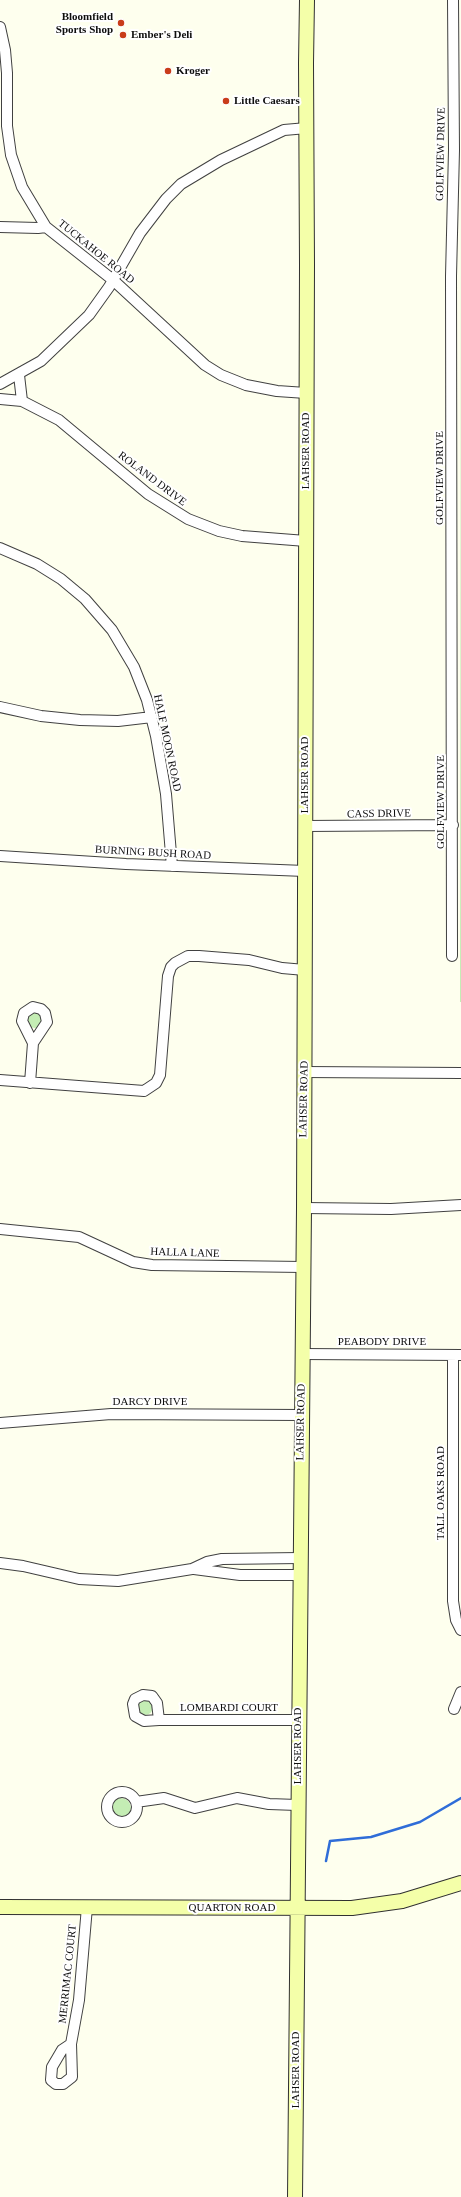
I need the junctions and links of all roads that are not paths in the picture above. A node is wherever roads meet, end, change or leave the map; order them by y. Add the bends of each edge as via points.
1 (307, 0) edge
2 (453, 0) edge
3 (0, 27) edge
4 (307, 128) junction
5 (46, 226) junction
6 (0, 227) edge
7 (113, 280) junction
8 (20, 375) junction
9 (0, 384) edge
10 (306, 393) junction
11 (0, 399) edge
12 (22, 401) junction
13 (306, 541) junction
14 (0, 548) edge
15 (0, 707) edge
16 (152, 718) junction
17 (453, 825) junction
18 (305, 826) junction
19 (0, 856) edge
20 (172, 866) junction
21 (306, 871) junction
22 (452, 956) dead end
23 (305, 970) junction
24 (33, 1042) dead end
25 (304, 1072) junction
26 (461, 1073) edge
27 (0, 1080) edge
28 (30, 1082) junction
29 (461, 1205) edge
30 (304, 1208) junction
31 (0, 1229) edge
32 (303, 1267) junction
33 (302, 1354) junction
34 (457, 1355) edge
35 (301, 1415) junction
36 (0, 1423) edge
37 (300, 1558) junction
38 (0, 1563) edge
39 (192, 1569) junction
40 (300, 1575) junction
41 (461, 1630) edge
42 (461, 1692) edge
43 (454, 1709) dead end
44 (159, 1720) dead end
45 (298, 1720) junction
46 (136, 1802) dead end
47 (298, 1805) junction
48 (461, 1883) edge
49 (0, 1907) edge
50 (87, 1907) junction
51 (297, 1908) junction
52 (71, 2044) dead end
53 (294, 2197) edge

1 - 4 street, LAHSER ROAD
2 - 17 street, GOLFVIEW DRIVE
3 - 5 street, TUCKAHOE ROAD via 7,73 11,155 22,187
4 - 7 street via 284,130 221,160 181,184 140,233
4 - 10 street, LAHSER ROAD
5 - 6 street
5 - 7 street, TUCKAHOE ROAD
7 - 8 street via 89,315 70,335 41,361
7 - 10 street, TUCKAHOE ROAD via 191,354 221,375 235,382 259,388
8 - 9 street
8 - 12 street
10 - 13 street, LAHSER ROAD
11 - 12 street, ROLAND DRIVE
12 - 13 street, ROLAND DRIVE via 58,420 148,494 188,519 219,531 242,536
13 - 18 street, LAHSER ROAD
14 - 16 street, HALF MOON ROAD via 23,556 51,572 99,614 134,667
15 - 16 street via 41,716 80,720 118,721
16 - 20 street, HALF MOON ROAD via 166,794
17 - 18 street, CASS DRIVE
17 - 22 street, GOLFVIEW DRIVE
18 - 21 street, LAHSER ROAD
19 - 20 street, BURNING BUSH ROAD
20 - 21 street, BURNING BUSH ROAD
21 - 23 street, LAHSER ROAD
23 - 25 street, LAHSER ROAD
23 - 28 street via 212,956 181,958 171,967 168,976 161,1068 152,1088 138,1091
24 - 28 street
25 - 26 street
25 - 30 street, LAHSER ROAD
27 - 28 street
29 - 30 street via 392,1209
30 - 32 street, LAHSER ROAD
31 - 32 street, HALLA LANE via 79,1237 128,1260 152,1265
32 - 33 street, LAHSER ROAD
33 - 34 street, PEABODY DRIVE
33 - 35 street, LAHSER ROAD
34 - 41 street, TALL OAKS ROAD via 453,1601 456,1620
35 - 36 street, DARCY DRIVE via 111,1414
35 - 37 street, LAHSER ROAD
37 - 39 street via 222,1559
37 - 40 street, LAHSER ROAD
38 - 39 street via 74,1579 106,1581 132,1580
39 - 40 street via 240,1575
40 - 45 street, LAHSER ROAD
42 - 43 street
44 - 45 street, LOMBARDI COURT
45 - 47 street, LAHSER ROAD
46 - 47 street via 164,1798 195,1808 237,1798 269,1804
47 - 51 street, LAHSER ROAD
48 - 51 street, QUARTON ROAD via 426,1895 379,1905
49 - 50 street, QUARTON ROAD
50 - 51 street, QUARTON ROAD
50 - 52 street, MERRIMAC COURT via 79,2000
51 - 53 street, LAHSER ROAD

